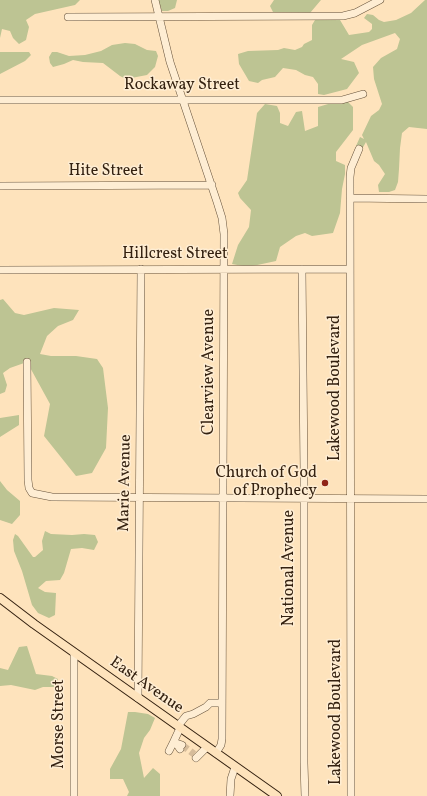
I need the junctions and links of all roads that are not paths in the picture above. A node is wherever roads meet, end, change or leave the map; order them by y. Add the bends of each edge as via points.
1 (155, 0) edge
2 (380, 0) edge
3 (159, 16) junction
4 (68, 17) dead end
5 (363, 94) dead end
6 (0, 100) edge
7 (182, 100) junction
8 (359, 149) dead end
9 (212, 185) junction
10 (0, 186) edge
11 (350, 198) junction
12 (427, 199) edge
13 (224, 269) junction
14 (302, 269) junction
15 (350, 269) junction
16 (0, 270) edge
17 (141, 270) junction
18 (27, 362) dead end
19 (140, 498) junction
20 (224, 498) junction
21 (304, 498) junction
22 (350, 498) junction
23 (427, 499) edge
24 (0, 598) edge
25 (74, 652) junction
26 (138, 698) junction
27 (222, 702) junction
28 (179, 727) junction
29 (207, 747) junction
30 (170, 751) dead end
31 (216, 753) junction
32 (194, 756) dead end
33 (235, 767) junction
34 (74, 796) edge
35 (230, 796) edge
36 (277, 796) edge
37 (305, 796) edge
38 (351, 796) edge

1 - 3 street, Clearview Avenue
2 - 3 street via 355,13 343,16
3 - 4 street
3 - 7 street, Clearview Avenue
5 - 7 street, Rockaway Street via 342,100
6 - 7 street, Rockaway Street
7 - 9 street, Clearview Avenue
8 - 11 street, Lakewood Boulevard via 351,168
9 - 10 street, Hite Street
9 - 13 street, Clearview Avenue via 222,218
11 - 12 street
11 - 15 street, Lakewood Boulevard
13 - 14 street, Hillcrest Street
13 - 17 street, Hillcrest Street
13 - 20 street, Clearview Avenue
14 - 15 street, Hillcrest Street
14 - 21 street, National Avenue
15 - 22 street, Lakewood Boulevard
16 - 17 street, Hillcrest Street
17 - 19 street, Marie Avenue
18 - 19 street via 28,480 32,493 52,497
19 - 20 street
19 - 26 street, Marie Avenue
20 - 21 street
20 - 27 street, Clearview Avenue
21 - 22 street
21 - 37 street, National Avenue
22 - 23 street
22 - 38 street, Lakewood Boulevard
24 - 25 main road, East Avenue
25 - 26 main road, East Avenue
25 - 34 street, Morse Street
26 - 28 main road, East Avenue
27 - 28 street via 210,703 186,716
27 - 31 street, Clearview Avenue via 222,742
28 - 29 main road, East Avenue
28 - 30 street via 178,745
29 - 31 main road, East Avenue
29 - 32 street
31 - 33 main road, East Avenue
33 - 35 street via 230,779
33 - 36 main road, East Avenue

